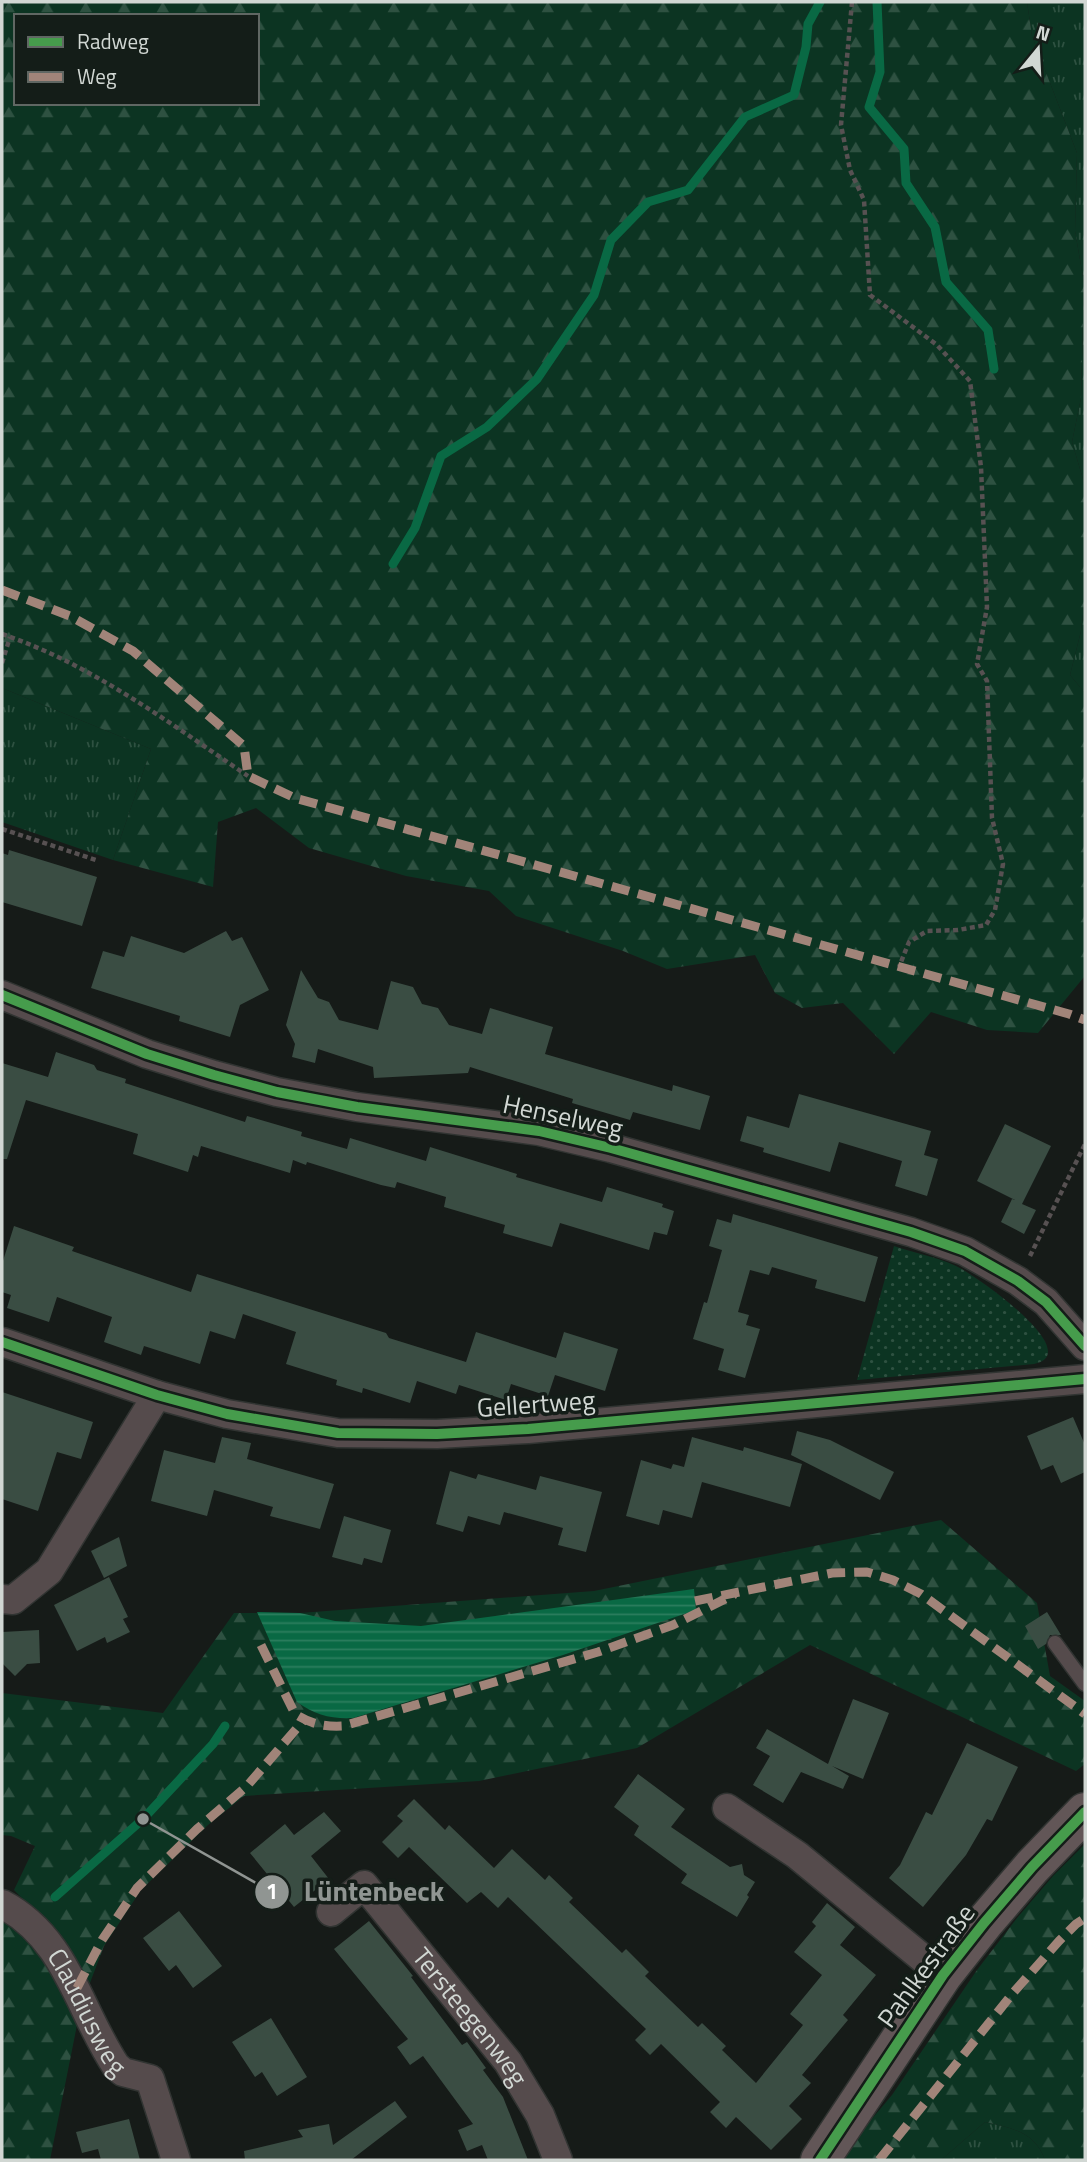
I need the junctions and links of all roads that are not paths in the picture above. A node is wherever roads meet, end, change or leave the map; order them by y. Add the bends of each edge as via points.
1 (2, 995) edge
2 (2, 1342) edge
3 (1085, 1346) edge
4 (1085, 1379) edge
5 (157, 1395) junction
6 (2, 1599) edge
7 (1055, 1643) dead end
8 (1085, 1684) edge
9 (727, 1808) dead end
10 (1085, 1812) edge
11 (2, 1904) edge
12 (331, 1912) dead end
13 (943, 1975) junction
14 (176, 2160) edge
15 (558, 2160) edge
16 (820, 2160) edge

1 - 3 street, Henselweg via 146,1054 277,1092 539,1130 911,1232 965,1251 1018,1282 1046,1302
2 - 5 street, Gellertweg
4 - 5 street, Gellertweg via 437,1434 338,1433 228,1414
5 - 6 street via 49,1572 13,1600
7 - 8 lane
9 - 13 street, Pahlkestraße via 797,1855
10 - 13 street, Pahlkestraße via 1024,1876
11 - 14 street, Claudiusweg via 33,1925 52,1947 116,2066 150,2079
12 - 15 street, Tersteegenweg via 364,1885 508,2062 540,2115
13 - 16 street, Pahlkestraße

